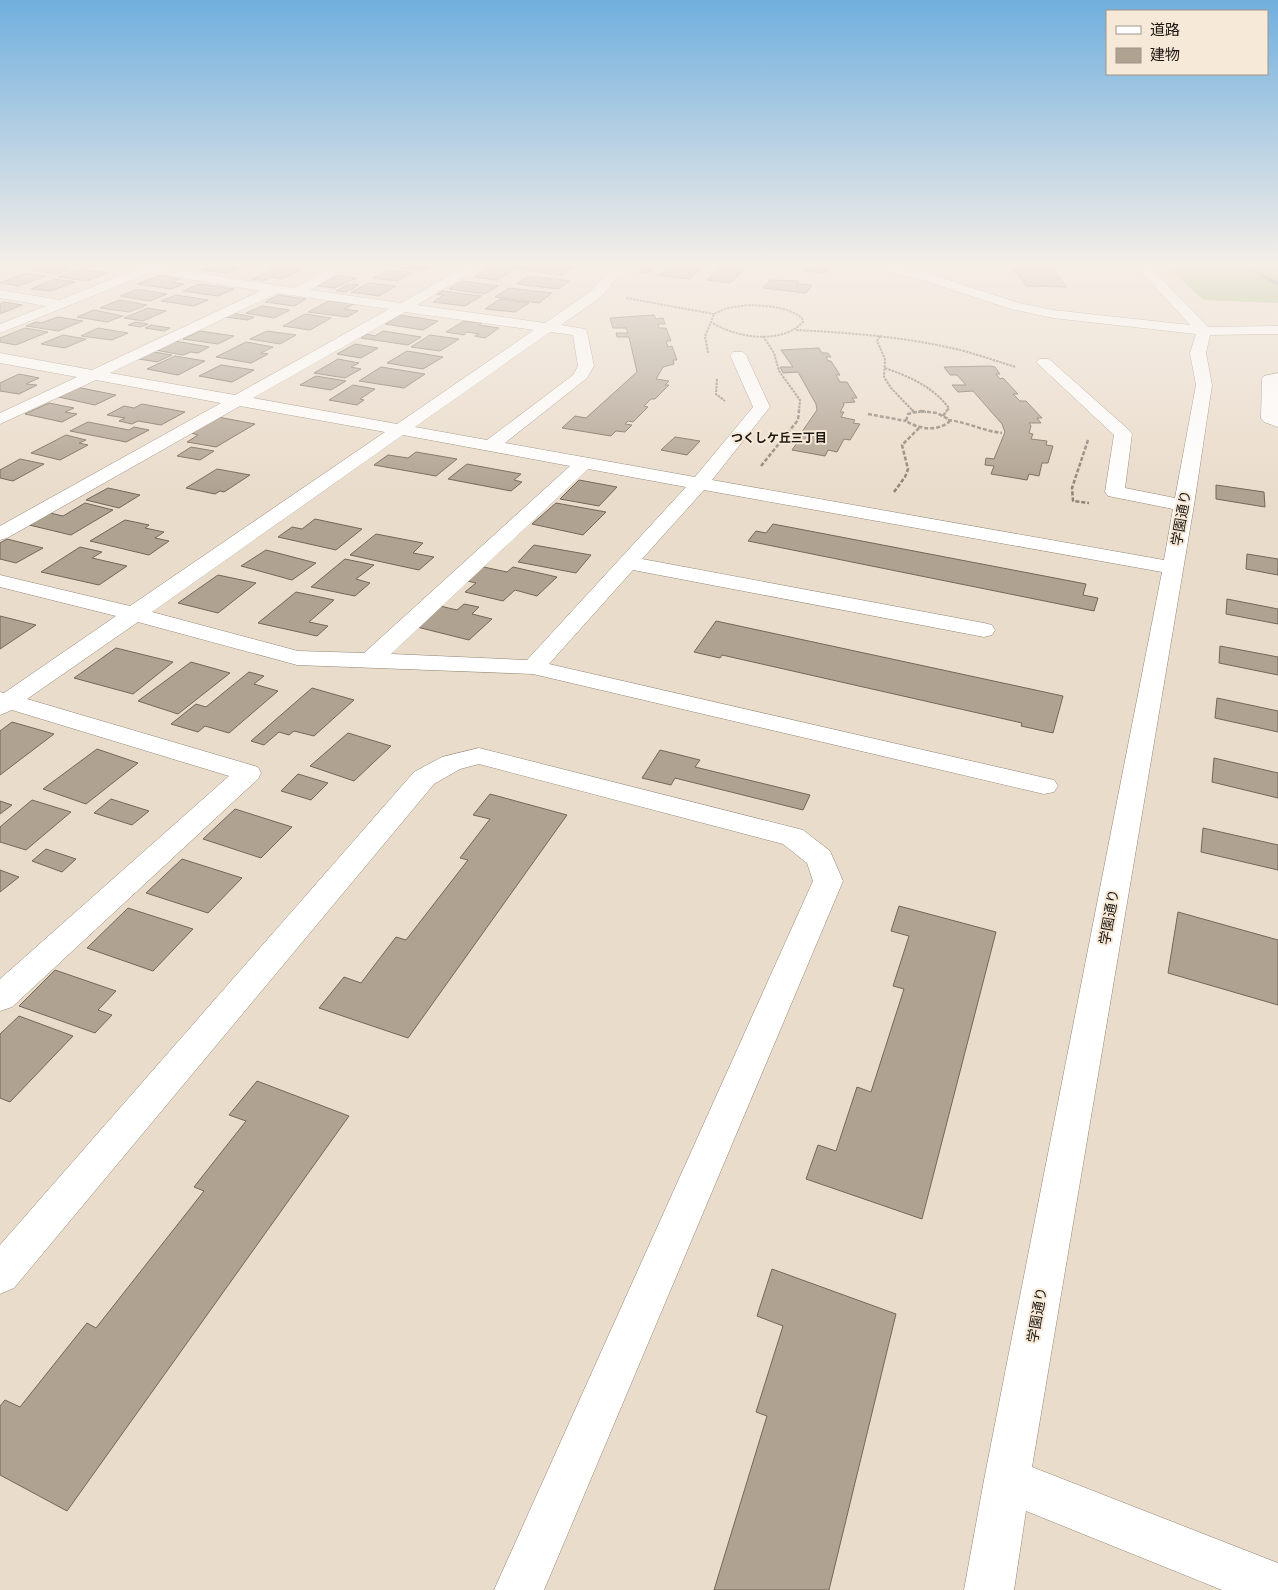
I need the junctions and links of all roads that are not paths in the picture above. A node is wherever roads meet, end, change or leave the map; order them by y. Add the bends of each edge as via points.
1 (165, 341) edge
2 (343, 341) edge
3 (528, 341) edge
4 (582, 341) edge
5 (1201, 341) edge
6 (738, 355) dead end
7 (0, 358) edge
8 (1044, 362) dead end
9 (94, 375) junction
10 (1278, 378) edge
11 (237, 401) junction
12 (0, 419) edge
13 (1278, 422) edge
14 (399, 430) junction
15 (490, 446) junction
16 (583, 464) junction
17 (699, 484) junction
18 (1184, 505) junction
19 (0, 534) edge
20 (629, 563) junction
21 (1173, 568) junction
22 (0, 581) edge
23 (134, 614) junction
24 (984, 630) dead end
25 (371, 660) junction
26 (533, 667) junction
27 (3, 702) edge
28 (1044, 786) dead end
29 (0, 998) edge
30 (0, 1275) edge
31 (1007, 1480) junction
32 (1278, 1588) edge
33 (518, 1590) edge
34 (989, 1590) edge

1 - 9 street
2 - 11 street
3 - 14 street
4 - 15 street via 586,366 579,378
5 - 18 street, 学園通り via 1198,353 1204,384
6 - 17 street via 762,407
7 - 9 street
8 - 18 street via 1123,434 1115,492
9 - 11 street
9 - 12 street
10 - 13 street via 1270,379 1270,418
11 - 14 street
11 - 19 street
14 - 15 street
14 - 23 street
15 - 16 street
16 - 17 street
16 - 25 street
17 - 20 street
17 - 21 street
18 - 21 street, 学園通り
20 - 24 street
20 - 26 street
21 - 31 street, 学園通り
22 - 23 street
23 - 25 street via 297,658
23 - 27 street
25 - 26 street
26 - 28 street
27 - 29 street via 248,773
30 - 33 street via 424,778 450,763 479,756 793,837 820,858 828,881
31 - 32 street
31 - 34 street, 学園通り

